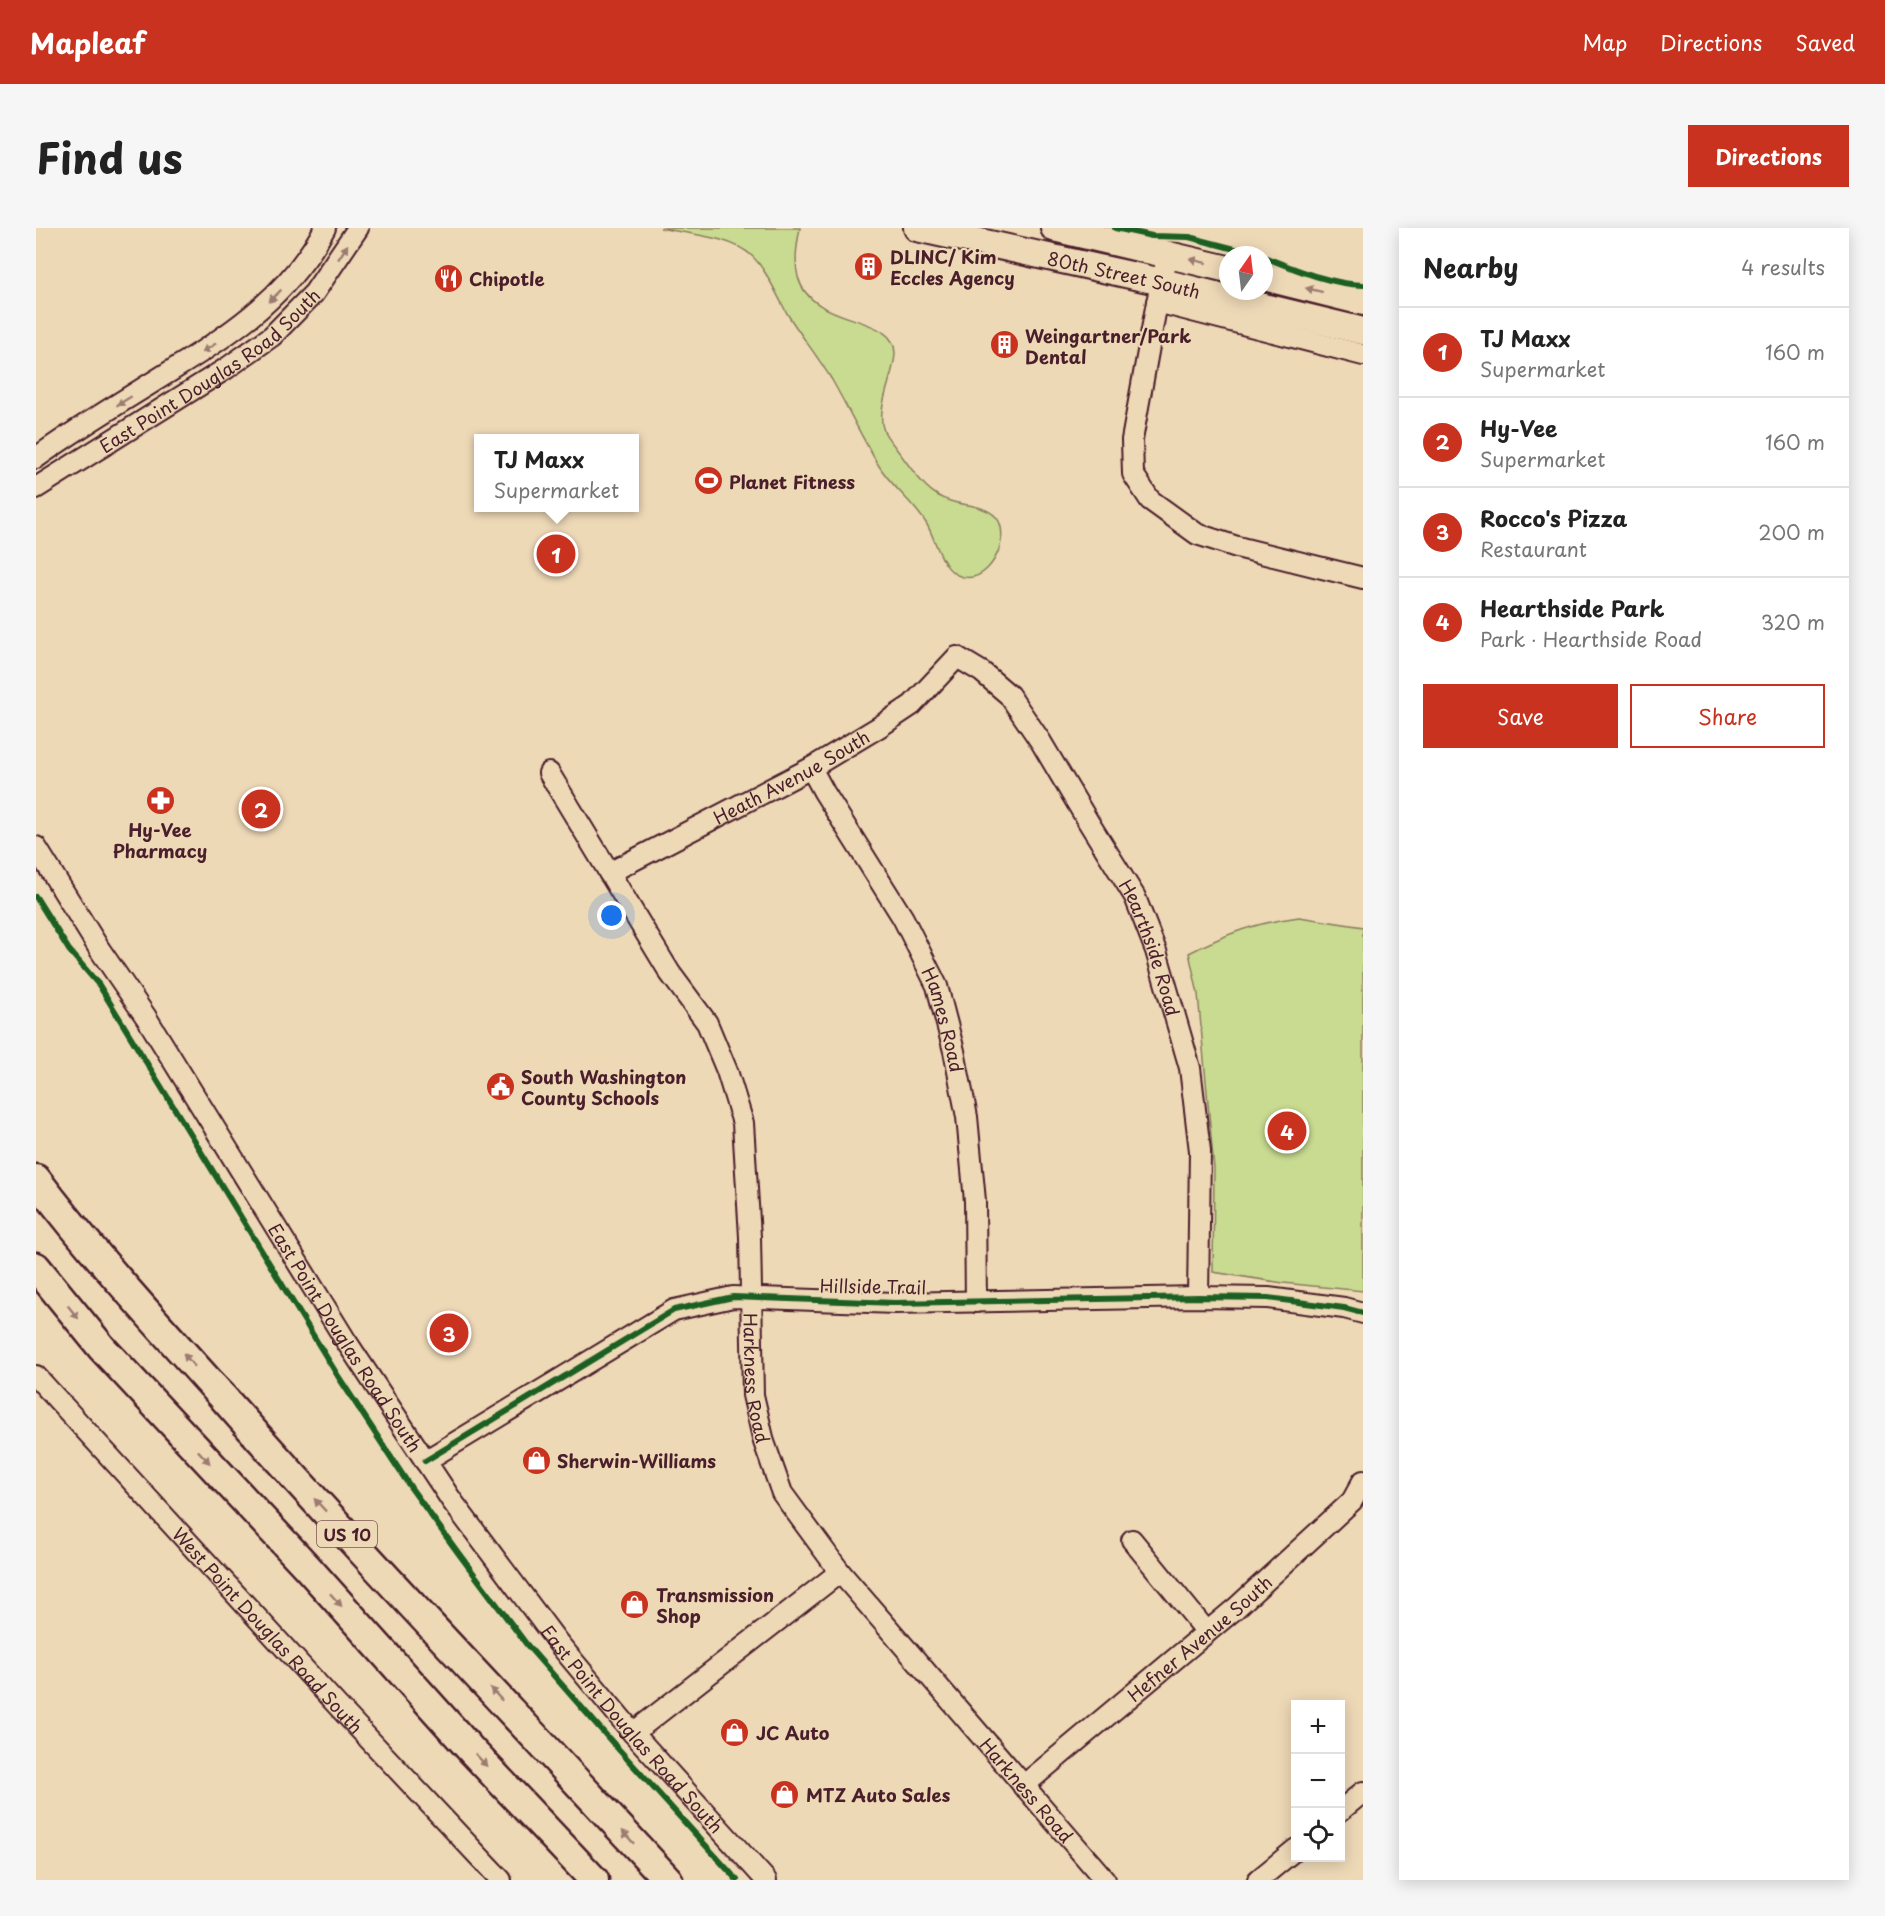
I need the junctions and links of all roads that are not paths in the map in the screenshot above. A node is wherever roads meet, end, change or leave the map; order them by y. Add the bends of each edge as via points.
1 (325, 228) edge
2 (358, 228) edge
3 (917, 228) edge
4 (1054, 228) edge
5 (1168, 254) junction
6 (1219, 267) edge
7 (1273, 280) edge
8 (1159, 292) junction
9 (1363, 303) edge
10 (1360, 331) edge
11 (1363, 355) edge
12 (36, 458) edge
13 (36, 488) edge
14 (1363, 578) edge
15 (957, 657) joint
16 (811, 768) junction
17 (549, 773) dead end
18 (36, 847) edge
19 (609, 873) junction
20 (36, 1179) edge
21 (36, 1267) edge
22 (750, 1297) junction
23 (1198, 1297) junction
24 (976, 1302) junction
25 (1363, 1313) edge
26 (36, 1376) edge
27 (425, 1461) junction
28 (1363, 1481) edge
29 (1132, 1540) dead end
30 (840, 1572) junction
31 (1207, 1632) junction
32 (633, 1733) junction
33 (1023, 1786) junction
34 (1363, 1792) edge
35 (1344, 1808) edge
36 (1291, 1853) edge
37 (501, 1880) edge
38 (594, 1880) edge
39 (668, 1880) edge
40 (766, 1880) edge
41 (1105, 1880) edge
42 (1258, 1880) edge

1 -> 12 street, East Point Douglas Road South via 291,278 243,324
13 -> 2 street, East Point Douglas Road South via 272,336 314,293
3 - 8 main road, 80th Street South
4 - 5 main road, 80th Street South
6 -> 5 main road, 80th Street South
5 - 8 street
9 -> 7 main road
8 - 10 main road, 80th Street South
8 - 11 street, 80th Street South
8 - 14 street via 1132,440 1133,474 1150,500 1197,534 1237,548
9 - 10 street
15 - 16 street, Heath Avenue South via 912,705
15 - 23 street, Hearthside Road via 1009,695 1041,742 1135,897 1156,951 1190,1068 1200,1151
16 - 19 street, Heath Avenue South
16 - 24 street, Hames Road via 903,918 937,986 967,1117 975,1201
17 - 19 street, Harkness Road
18 - 27 street, East Point Douglas Road South
19 - 22 street, Harkness Road via 670,973 707,1023 728,1071 743,1123
39 -> 20 highway, US 10 via 289,1472
21 -> 38 highway, US 10 via 102,1348
22 - 24 street, Hillside Trail
22 - 27 street, Hillside Trail via 674,1310
22 - 30 street, Harkness Road via 753,1395 764,1442 782,1493
23 - 24 street, Hillside Trail
23 - 25 street, Hillside Trail via 1268,1298
26 - 37 street, West Point Douglas Road South
27 - 32 street, East Point Douglas Road South via 559,1644
28 - 31 street, Hefner Avenue South via 1352,1501
29 - 31 street
30 - 32 street
30 - 33 street, Harkness Road
31 - 33 street, Hefner Avenue South
32 - 40 street, East Point Douglas Road South
33 - 41 street, Harkness Road
34 - 35 street
36 - 42 street

